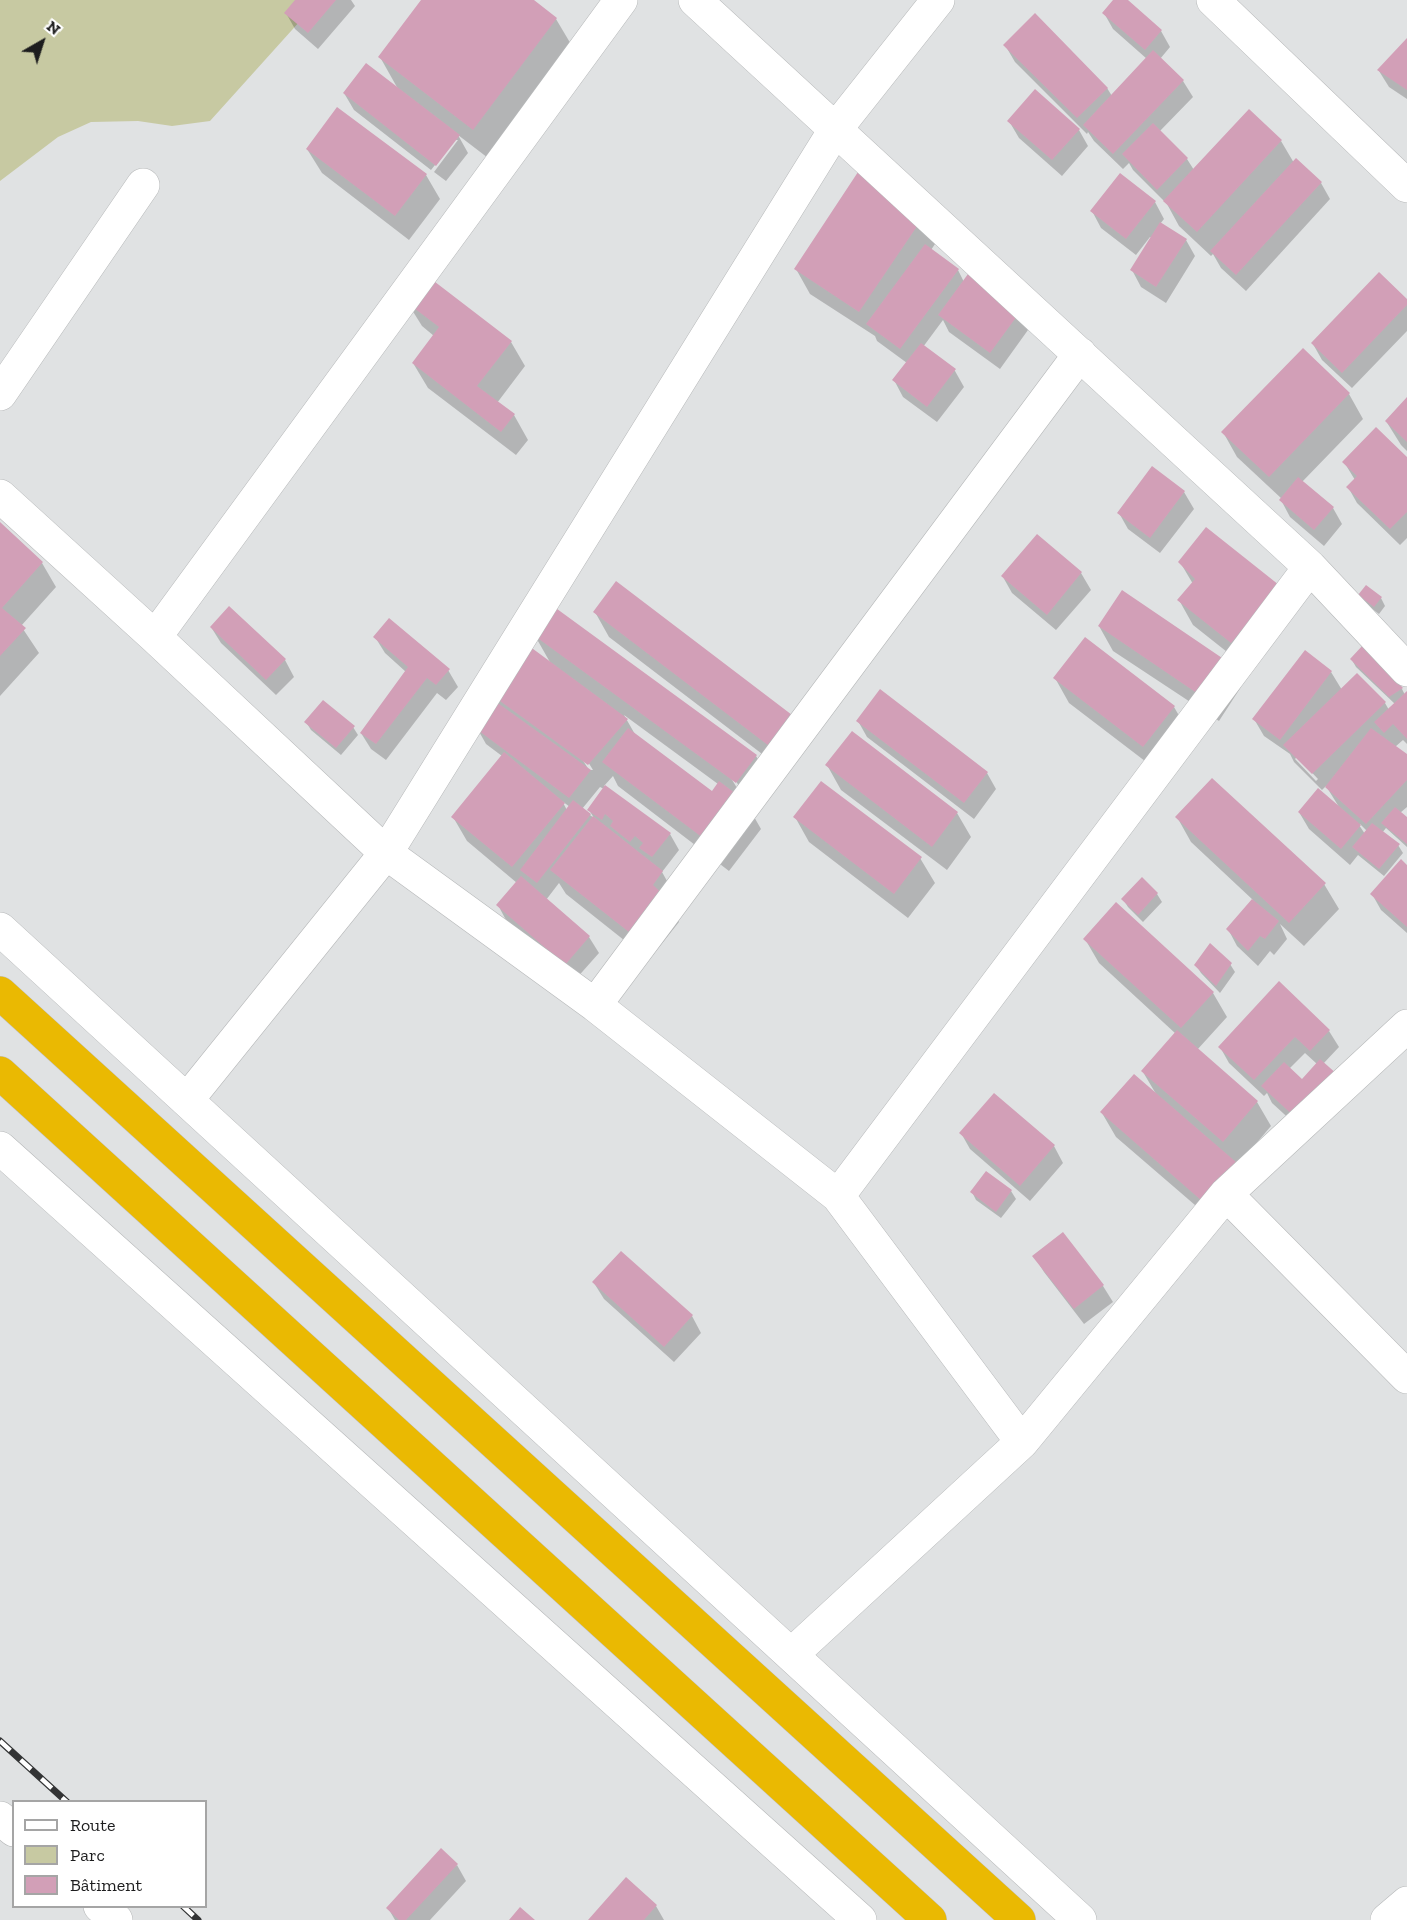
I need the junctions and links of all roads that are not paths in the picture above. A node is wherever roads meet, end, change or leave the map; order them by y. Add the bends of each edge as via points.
1 (621, 0) edge
2 (694, 0) edge
3 (938, 0) edge
4 (1213, 0) edge
5 (835, 130) junction
6 (143, 185) dead end
7 (1407, 186) edge
8 (1080, 354) junction
9 (0, 394) edge
10 (0, 496) edge
11 (1310, 567) junction
12 (155, 637) junction
13 (1407, 669) edge
14 (386, 853) junction
15 (0, 929) edge
16 (0, 993) edge
17 (595, 1005) junction
18 (1407, 1026) edge
19 (0, 1073) edge
20 (188, 1100) junction
21 (0, 1148) edge
22 (1226, 1194) junction
23 (838, 1196) junction
24 (1407, 1377) edge
25 (1022, 1442) junction
26 (792, 1654) junction
27 (0, 1818) edge
28 (12, 1828) edge
29 (1407, 1903) edge
30 (102, 1908) edge
31 (116, 1920) edge
32 (860, 1920) edge
33 (930, 1920) edge
34 (1019, 1920) edge
35 (1080, 1920) edge
36 (1387, 1920) edge

1 - 12 street
2 - 5 street
3 - 5 street
4 - 7 street
5 - 8 street
5 - 14 street
6 - 9 street
8 - 11 street
8 - 17 street
10 - 12 street
11 - 13 street
11 - 23 street
12 - 14 street
14 - 17 street
14 - 20 street
15 - 20 street
16 - 34 highway
17 - 23 street
18 - 22 street
19 - 33 highway
20 - 26 street
21 - 32 street
22 - 24 street
22 - 25 street
23 - 25 street
25 - 26 street
26 - 35 street
27 - 28 street
29 - 36 street
30 - 31 street

